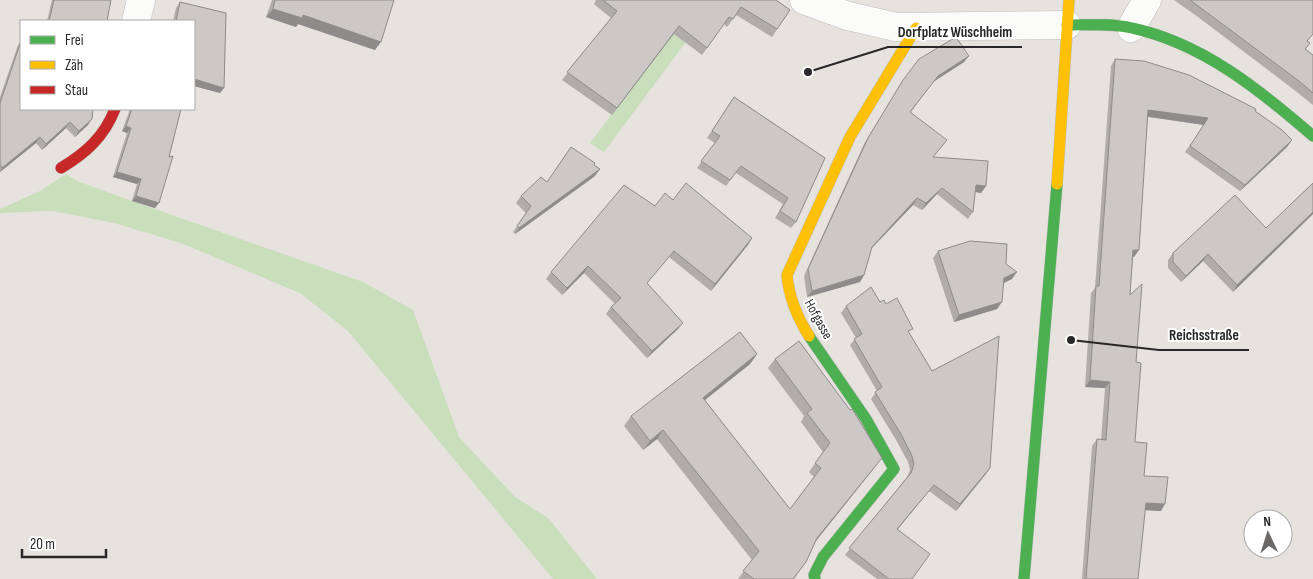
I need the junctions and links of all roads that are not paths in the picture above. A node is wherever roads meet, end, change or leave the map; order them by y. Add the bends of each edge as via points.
1 (141, 0) edge
2 (804, 0) edge
3 (1147, 0) edge
4 (1068, 13) edge
5 (136, 20) edge
6 (916, 28) junction
7 (1131, 28) junction
8 (115, 110) edge
9 (1313, 136) edge
10 (61, 168) dead end
11 (815, 579) edge
12 (1024, 579) edge

1 - 5 street
2 - 6 street via 873,23
3 - 7 street
4 - 6 street
4 - 7 street
4 - 12 street
6 - 11 street, Hofgasse via 850,137 786,275 796,313 880,440 894,469 823,557
7 - 9 street via 1228,68
8 - 10 street via 96,144

